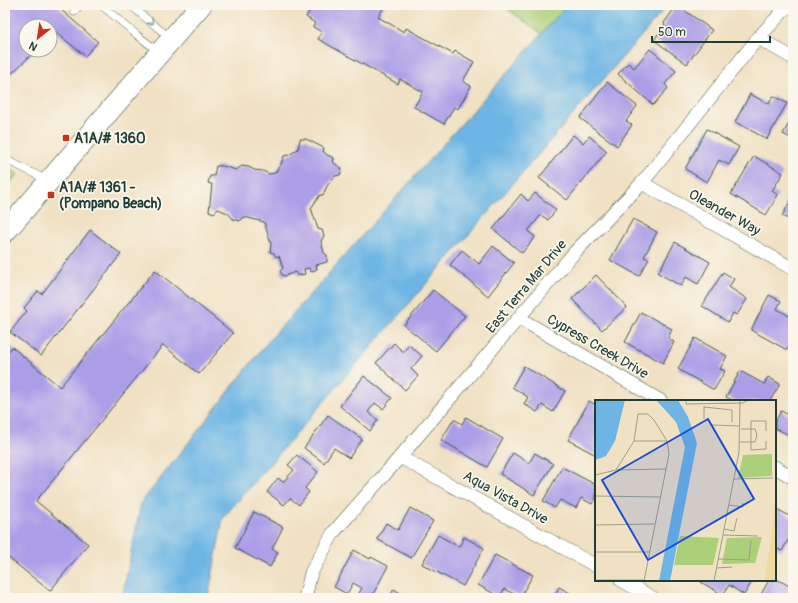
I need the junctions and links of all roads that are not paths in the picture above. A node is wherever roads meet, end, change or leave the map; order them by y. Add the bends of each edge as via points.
1 (80, 5) edge
2 (101, 5) edge
3 (130, 5) edge
4 (202, 5) edge
5 (789, 5) edge
6 (74, 12) dead end
7 (758, 38) junction
8 (166, 46) junction
9 (793, 58) edge
10 (5, 159) edge
11 (48, 181) junction
12 (642, 183) junction
13 (5, 232) edge
14 (793, 269) edge
15 (519, 318) junction
16 (659, 400) edge
17 (400, 457) junction
18 (776, 468) edge
19 (793, 478) edge
20 (595, 565) edge
21 (623, 581) edge
22 (305, 598) edge
23 (653, 598) edge

1 - 6 lane
2 - 8 lane via 137,35
3 -> 8 lane
4 - 8 main road
5 - 7 street, East Terra Mar Drive
7 - 9 street
7 - 12 street, East Terra Mar Drive
8 - 11 main road
10 - 11 lane
11 - 13 main road
12 - 14 street, Oleander Way
12 - 15 street, East Terra Mar Drive via 574,253
15 - 16 street, Cypress Creek Drive
15 - 17 street, East Terra Mar Drive
17 - 20 street, Aqua Vista Drive
17 - 22 street, East Terra Mar Drive via 333,533 311,573
18 - 19 street
21 - 23 street

